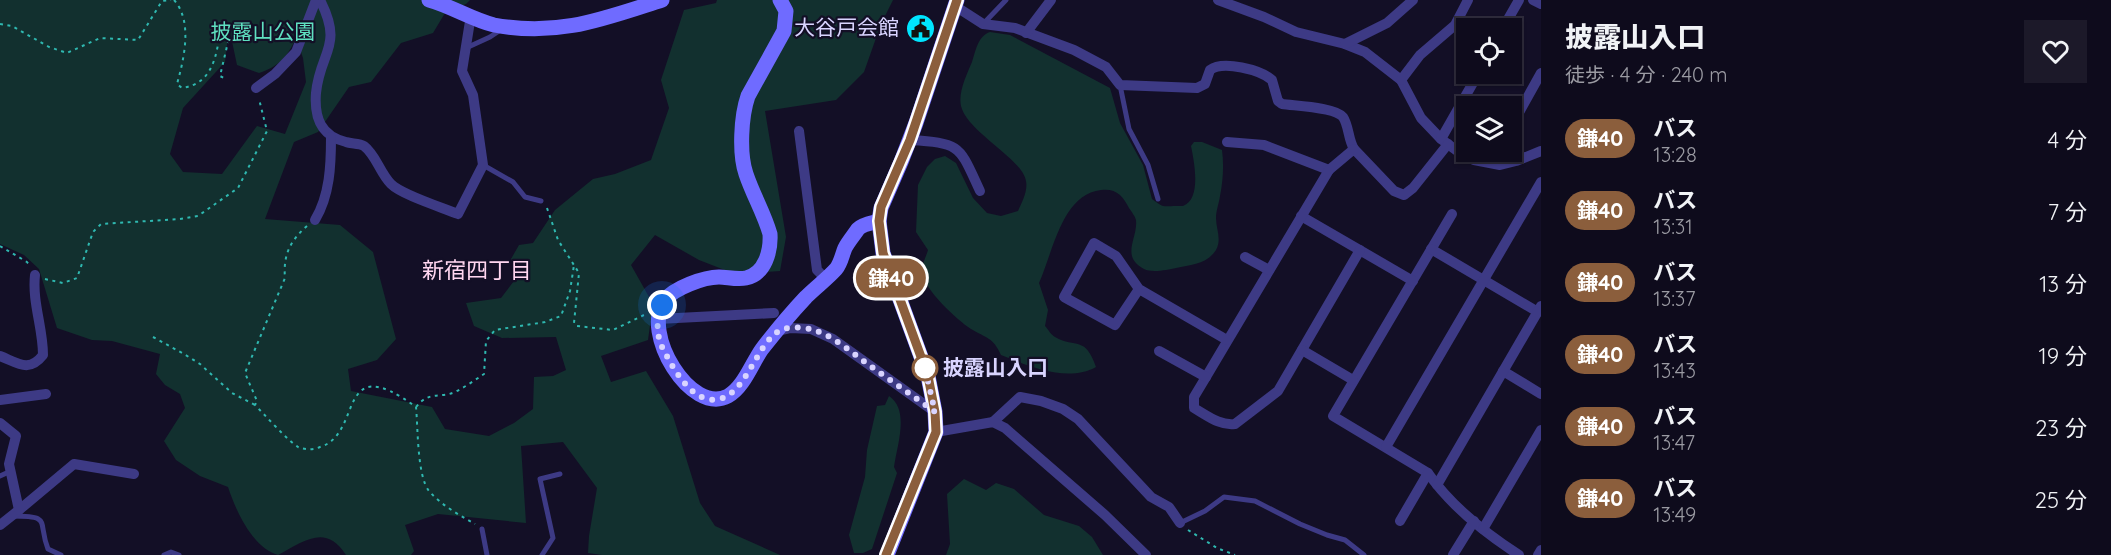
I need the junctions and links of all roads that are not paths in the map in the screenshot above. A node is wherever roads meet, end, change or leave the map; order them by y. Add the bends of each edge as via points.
1 (318, 0) edge
2 (429, 0) edge
3 (662, 0) edge
4 (780, 0) edge
5 (1006, 0) edge
6 (1051, 0) edge
7 (1218, 0) edge
8 (1413, 0) edge
9 (1468, 0) edge
10 (1519, 0) edge
11 (1533, 0) edge
12 (956, 3) edge
13 (1541, 4) edge
14 (471, 15) junction
15 (1509, 18) edge
16 (983, 24) junction
17 (506, 26) junction
18 (1026, 33) junction
19 (1345, 44) junction
20 (464, 49) junction
21 (1541, 73) edge
22 (1401, 80) junction
23 (1473, 84) edge
24 (1120, 85) junction
25 (256, 88) road end
26 (1522, 107) edge
27 (799, 131) dead end
28 (331, 137) junction
29 (910, 140) junction
30 (1227, 142) dead end
31 (1444, 142) junction
32 (1354, 149) junction
33 (1541, 151) edge
34 (1490, 164) joint
35 (483, 165) junction
36 (1329, 170) junction
37 (1541, 182) edge
38 (980, 191) dead end
39 (1158, 199) dead end
40 (541, 201) road end
41 (1452, 214) dead end
42 (1301, 216) junction
43 (315, 220) road end
44 (879, 221) junction
45 (1431, 249) junction
46 (1360, 250) junction
47 (1245, 257) dead end
48 (1269, 270) junction
49 (35, 275) road end
50 (826, 279) junction
51 (1413, 280) junction
52 (1484, 280) junction
53 (1139, 289) junction
54 (1539, 309) edge
55 (774, 313) dead end
56 (659, 315) junction
57 (778, 331) junction
58 (1227, 340) junction
59 (1302, 350) junction
60 (1159, 351) dead end
61 (0, 356) edge
62 (1503, 371) junction
63 (1206, 377) junction
64 (1353, 380) junction
65 (46, 394) dead end
66 (1541, 394) edge
67 (0, 400) edge
68 (935, 412) junction
69 (993, 422) junction
70 (0, 423) edge
71 (1541, 430) edge
72 (936, 432) junction
73 (1386, 447) junction
74 (1428, 473) junction
75 (5, 474) edge
76 (134, 474) dead end
77 (560, 474) dead end
78 (1437, 484) junction
79 (15, 513) junction
80 (1400, 521) dead end
81 (1474, 521) junction
82 (1180, 524) joint
83 (0, 525) edge
84 (482, 529) road end
85 (1483, 529) junction
86 (1541, 550) edge
87 (61, 555) edge
88 (164, 555) edge
89 (179, 555) edge
90 (487, 555) edge
91 (542, 555) edge
92 (886, 555) edge
93 (1146, 555) edge
94 (1364, 555) edge
95 (1453, 555) edge
96 (1519, 555) edge
97 (1538, 555) edge

1 - 25 street via 296,52
1 - 28 street via 331,29 331,39 316,103 322,128
2 - 14 street
3 - 17 street via 574,26
4 - 56 street via 786,11 784,31 748,96 743,121 743,166 770,234 767,259 745,278 717,277 690,285 667,297
5 - 16 lane
6 - 18 street
7 - 19 street via 1296,32
8 - 19 street via 1387,23
9 - 22 street via 1455,26 1420,56
10 - 15 street
11 - 13 street
12 - 16 street
12 - 29 street
14 - 17 street
14 - 20 street
16 - 18 street
17 - 20 lane
18 - 24 street via 1074,50 1106,68
19 - 22 street via 1365,52
20 - 35 street via 462,71 473,95
21 - 26 street
22 - 31 street via 1421,117
23 - 31 street
24 - 32 street via 1197,88 1205,84 1210,70 1221,65 1258,72 1272,80 1282,104 1335,111 1344,118
24 - 39 lane via 1129,129 1148,165
27 - 50 street via 817,270
28 - 35 street via 362,145 398,189 458,214
28 - 43 street via 328,180
29 - 38 street via 939,141 957,148
29 - 44 street via 881,207
30 - 36 street via 1263,145
31 - 32 street via 1404,195 1394,191
31 - 34 street via 1474,160
32 - 36 street
33 - 34 street via 1516,161
35 - 40 lane via 513,182 525,197
36 - 42 street
37 - 52 street
41 - 45 street
42 - 46 street
42 - 48 street
44 - 50 street via 860,227 846,246 838,267
44 - 68 street via 883,253 928,376
45 - 51 street
45 - 52 street
46 - 51 street
46 - 59 street
47 - 48 street
48 - 58 street
49 - 61 street via 44,355 37,364 25,366
50 - 57 street
51 - 64 street
52 - 54 street
52 - 73 street
53 - 53 street via 1115,325 1064,297 1094,243 1116,256
53 - 58 street
54 - 62 street
55 - 56 street
56 - 57 street via 662,347 684,381 698,395 719,400 739,385
57 - 68 street via 811,329 833,339
58 - 63 street
59 - 63 street via 1278,391 1235,424 1220,423 1194,408 1194,397
59 - 64 street
60 - 63 street
62 - 66 street
62 - 78 street
64 - 73 street via 1333,416
65 - 67 street
68 - 72 street
69 - 72 street
69 - 82 street via 1020,398 1063,409 1078,419 1150,497 1169,507
69 - 93 street via 1064,478
70 - 75 street via 16,436
71 - 85 street
72 - 92 street
73 - 74 street
74 - 78 street
74 - 80 street
75 - 79 street
76 - 79 street via 74,464
77 - 91 lane via 540,479 553,538
78 - 81 street
79 - 83 street
79 - 87 lane via 39,520 44,525 48,549
81 - 85 street
81 - 95 street
82 - 94 lane via 1224,497 1255,501 1300,524 1345,540
84 - 90 lane
85 - 96 street
86 - 97 street
88 - 89 lane

